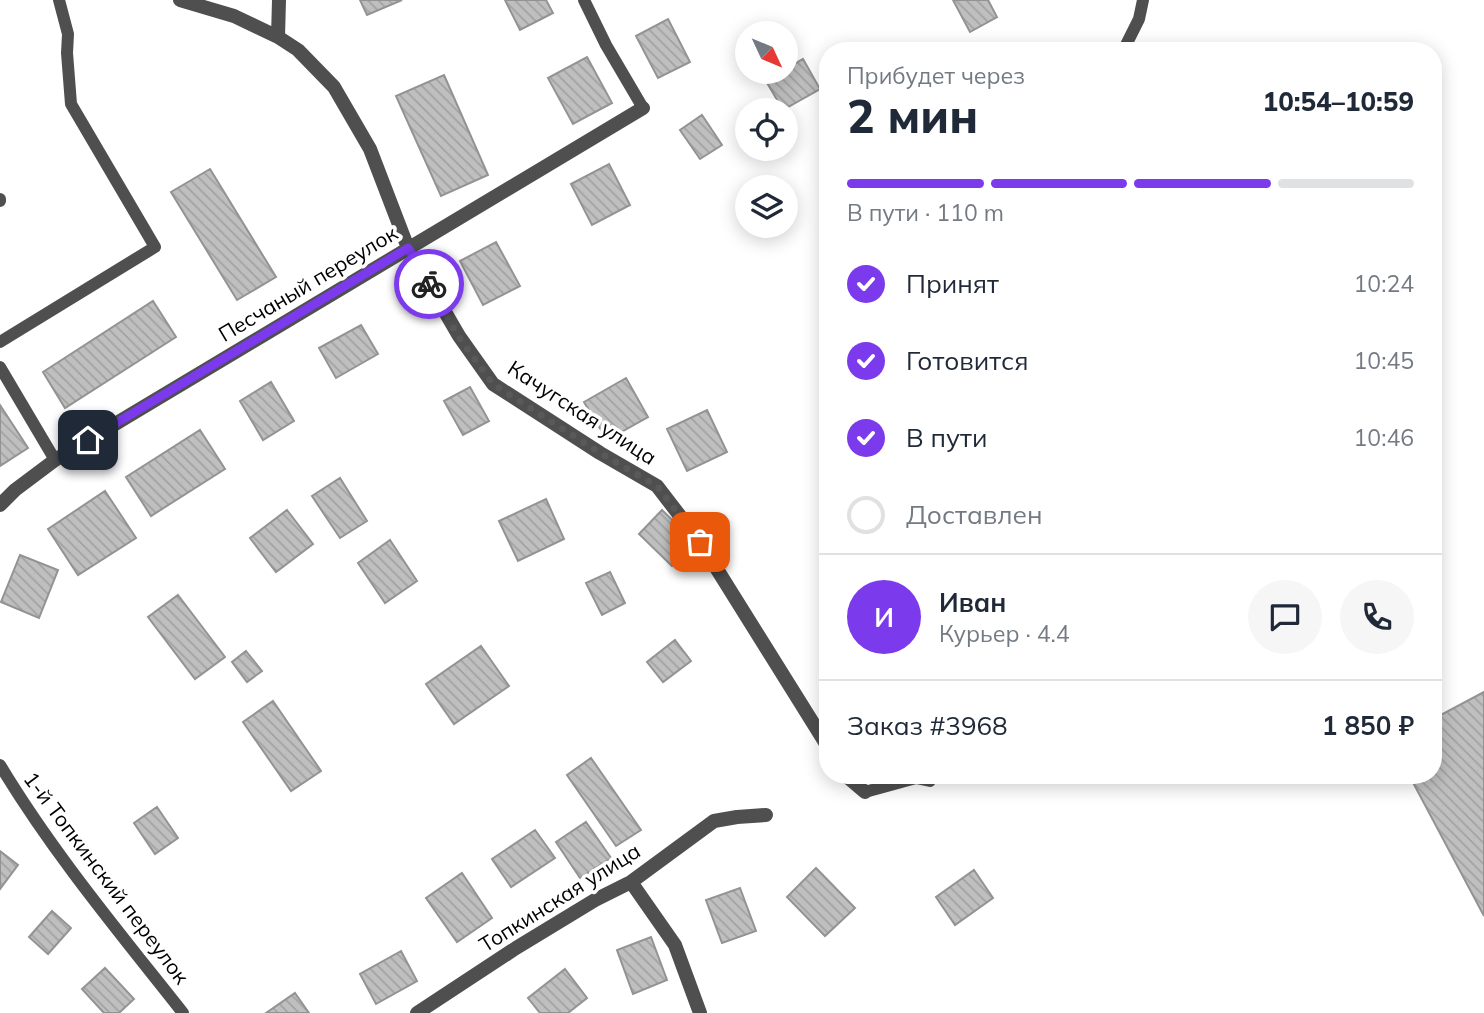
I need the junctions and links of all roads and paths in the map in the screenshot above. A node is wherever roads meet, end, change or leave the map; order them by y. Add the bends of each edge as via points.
1 (59, 0) edge
2 (180, 0) edge
3 (279, 0) edge
4 (584, 0) edge
5 (1143, 0) edge
6 (278, 37) junction
7 (1128, 42) edge
8 (643, 108) joint
9 (408, 248) junction
10 (0, 342) edge
11 (0, 367) edge
12 (55, 460) junction
13 (0, 505) edge
14 (819, 733) edge
15 (0, 765) edge
16 (856, 784) edge
17 (894, 784) edge
18 (865, 792) joint
19 (766, 815) dead end
20 (631, 883) junction
21 (183, 1013) edge
22 (417, 1013) edge
23 (700, 1013) edge

1 - 10 lane via 68,34 71,104 155,247
2 - 6 street, Качугская улица via 234,16
3 - 6 street
4 - 8 lane
5 - 7 lane
6 - 9 street, Качугская улица via 298,50 334,87 370,149
8 - 9 street, Песчаный переулок
9 - 12 street, Песчаный переулок
9 - 14 street, Качугская улица via 458,336 493,384 657,486 700,542
11 - 12 lane
12 - 13 street, Песчаный переулок
15 - 21 lane, 1-й Топкинский переулок via 27,810
16 - 18 street
17 - 18 lane
19 - 20 street, Топкинская улица via 714,821
20 - 22 street, Топкинская улица via 516,948
20 - 23 street via 675,945

